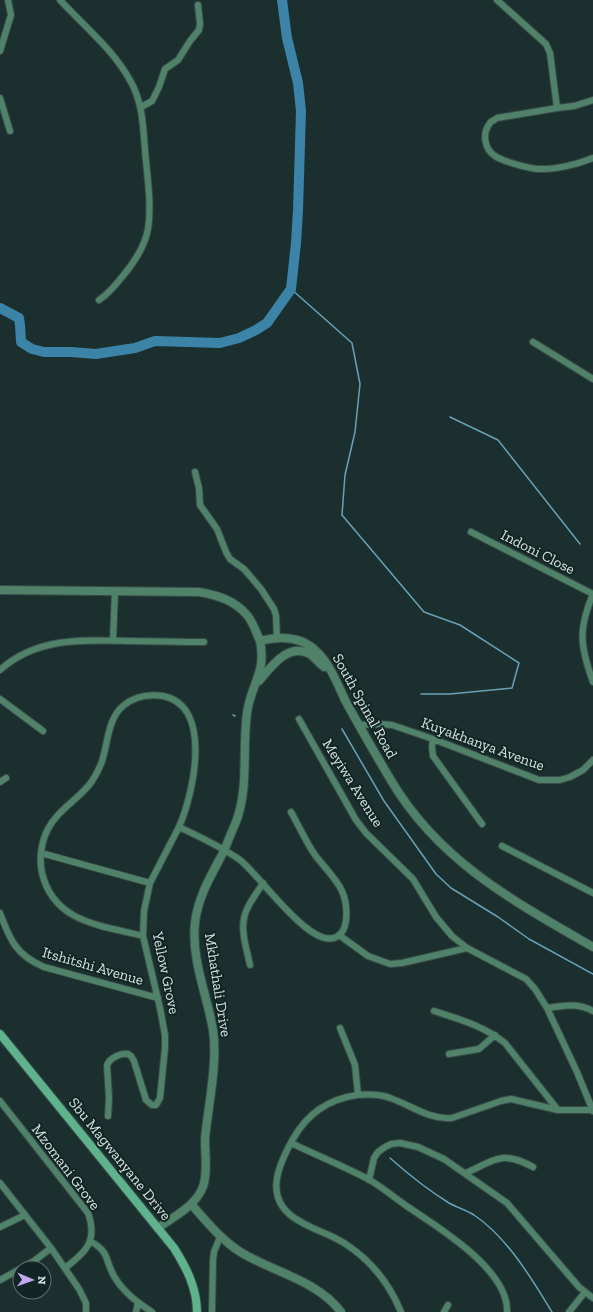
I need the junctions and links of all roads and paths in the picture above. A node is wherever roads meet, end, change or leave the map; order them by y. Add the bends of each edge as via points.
1 (8, 0) edge
2 (60, 0) edge
3 (497, 0) edge
4 (198, 5) dead end
5 (0, 51) edge
6 (0, 98) edge
7 (593, 100) edge
8 (141, 107) junction
9 (557, 108) junction
10 (10, 130) dead end
11 (593, 158) edge
12 (99, 300) dead end
13 (533, 342) dead end
14 (593, 379) edge
15 (195, 472) dead end
16 (472, 532) dead end
17 (0, 590) edge
18 (114, 590) junction
19 (593, 594) edge
20 (277, 638) junction
21 (113, 641) junction
22 (260, 641) junction
23 (204, 642) dead end
24 (0, 670) edge
25 (331, 672) junction
26 (593, 682) edge
27 (256, 684) junction
28 (0, 699) edge
29 (299, 718) dead end
30 (359, 725) junction
31 (43, 731) dead end
32 (433, 738) junction
33 (593, 760) edge
34 (6, 778) dead end
35 (0, 782) edge
36 (291, 812) dead end
37 (482, 824) dead end
38 (179, 827) junction
39 (502, 846) dead end
40 (224, 850) junction
41 (41, 853) junction
42 (150, 883) junction
43 (263, 883) junction
44 (593, 893) edge
45 (0, 913) edge
46 (143, 936) junction
47 (339, 936) junction
48 (593, 947) edge
49 (467, 948) junction
50 (250, 965) dead end
51 (158, 998) junction
52 (547, 1008) junction
53 (434, 1011) dead end
54 (593, 1012) edge
55 (340, 1028) dead end
56 (0, 1034) edge
57 (495, 1035) junction
58 (449, 1054) dead end
59 (358, 1095) junction
60 (0, 1101) edge
61 (592, 1108) edge
62 (558, 1110) junction
63 (108, 1116) dead end
64 (291, 1143) junction
65 (533, 1167) dead end
66 (466, 1173) junction
67 (368, 1180) junction
68 (0, 1183) edge
69 (191, 1204) junction
70 (25, 1215) junction
71 (0, 1227) edge
72 (158, 1228) junction
73 (220, 1237) junction
74 (90, 1241) junction
75 (51, 1248) junction
76 (35, 1260) edge
77 (65, 1268) junction
78 (12, 1274) edge
79 (0, 1280) edge
80 (585, 1292) junction
81 (593, 1298) edge
82 (138, 1303) junction
83 (448, 1305) dead end
84 (86, 1312) edge
85 (136, 1312) edge
86 (152, 1312) edge
87 (197, 1312) edge
88 (212, 1312) edge
89 (341, 1312) edge
90 (401, 1312) edge
91 (444, 1312) edge
92 (507, 1312) edge
93 (569, 1312) edge

1 - 5 street via 11,15
2 - 8 street via 109,48 132,83
3 - 9 street via 546,44 550,53
4 - 8 street via 198,30 178,60 165,69 152,101
6 - 10 street
7 - 9 street
8 - 12 street via 149,203 148,230 136,258 127,271
9 - 11 street via 497,118 490,123 485,132 488,150 494,156 538,169 581,163
13 - 14 street
15 - 20 street via 200,505 216,529 230,559 254,580 274,609
16 - 19 street, Indoni Close
17 - 18 street
18 - 21 street
18 - 22 street via 199,592 225,598 247,615
19 - 26 street via 582,631 584,654
20 - 22 street, South Spinal Road
20 - 25 street, South Spinal Road via 308,644 318,652
21 - 23 street
21 - 24 street via 75,640 45,646 18,658
22 - 27 street, Mkhathali Drive via 261,670
25 - 27 street via 310,655 298,651 279,658
25 - 30 street, South Spinal Road
27 - 40 street, Mkhathali Drive via 246,721 243,796
28 - 31 street
29 - 49 street, Meyiwa Avenue via 356,820 413,879 436,917 452,936
30 - 32 street, Kuyakhanya Avenue via 392,725
30 - 48 street, South Spinal Road via 392,783 411,810 456,858 509,898
32 - 33 street, Kuyakhanya Avenue via 539,780 570,777 583,770
32 - 37 street via 433,756
34 - 35 street
36 - 47 street via 313,853 343,893 346,923
38 - 40 street
38 - 41 street, Yellow Grove via 192,788 195,738 193,724 189,715 175,700 154,695 142,696 131,700 116,714 97,774 77,798 55,818 43,841
38 - 42 street, Yellow Grove
39 - 44 street
40 - 43 street via 246,865
40 - 69 street, Mkhathali Drive via 203,892 195,921 196,956 210,1015 214,1045 205,1140 205,1180 203,1188
41 - 42 street
41 - 46 street, Yellow Grove via 40,866 49,893 63,909 85,921
42 - 46 street, Yellow Grove
43 - 47 street via 311,932 324,939
43 - 50 street via 244,917 244,937
45 - 51 street, Itshitshi Avenue via 10,939 32,962
46 - 51 street, Yellow Grove
47 - 49 street via 368,956 390,964
49 - 52 street, Meyiwa Avenue via 526,979
51 - 63 street, Yellow Grove via 165,1035 162,1093 154,1106 149,1104 134,1061 128,1054 121,1054 107,1065
52 - 54 street via 572,1005 582,1006
52 - 61 street, Meyiwa Avenue
53 - 57 street via 470,1022
55 - 59 street via 355,1065
56 - 72 main road, Sbu Magwanyane Drive
57 - 58 street via 480,1049
57 - 62 street via 511,1049
59 - 62 street via 375,1094 389,1097 426,1114 445,1119 511,1099
59 - 64 street via 339,1099 318,1110 301,1126
60 - 74 street, Mzomani Grove via 88,1213 92,1233
61 - 62 street
64 - 67 street
64 - 90 street via 276,1182 275,1190 281,1204 292,1217 346,1244 358,1253 382,1278
65 - 66 street via 511,1157 503,1157
66 - 67 street via 418,1146 400,1143 391,1144 378,1152
66 - 80 street via 507,1203
67 - 92 street via 466,1247 501,1288 507,1301
68 - 70 street
69 - 72 street, Mkhathali Drive
69 - 73 street
70 - 71 street
70 - 75 street
72 - 87 main road, Sbu Magwanyane Drive via 184,1264 195,1293
73 - 88 street via 213,1260
73 - 89 street via 260,1263 318,1290
74 - 77 street via 79,1257
74 - 82 street via 102,1249 115,1278
75 - 76 street
75 - 77 street
77 - 84 street via 84,1298
78 - 79 street
80 - 81 street
80 - 93 street
82 - 85 street
82 - 86 street
83 - 91 street

